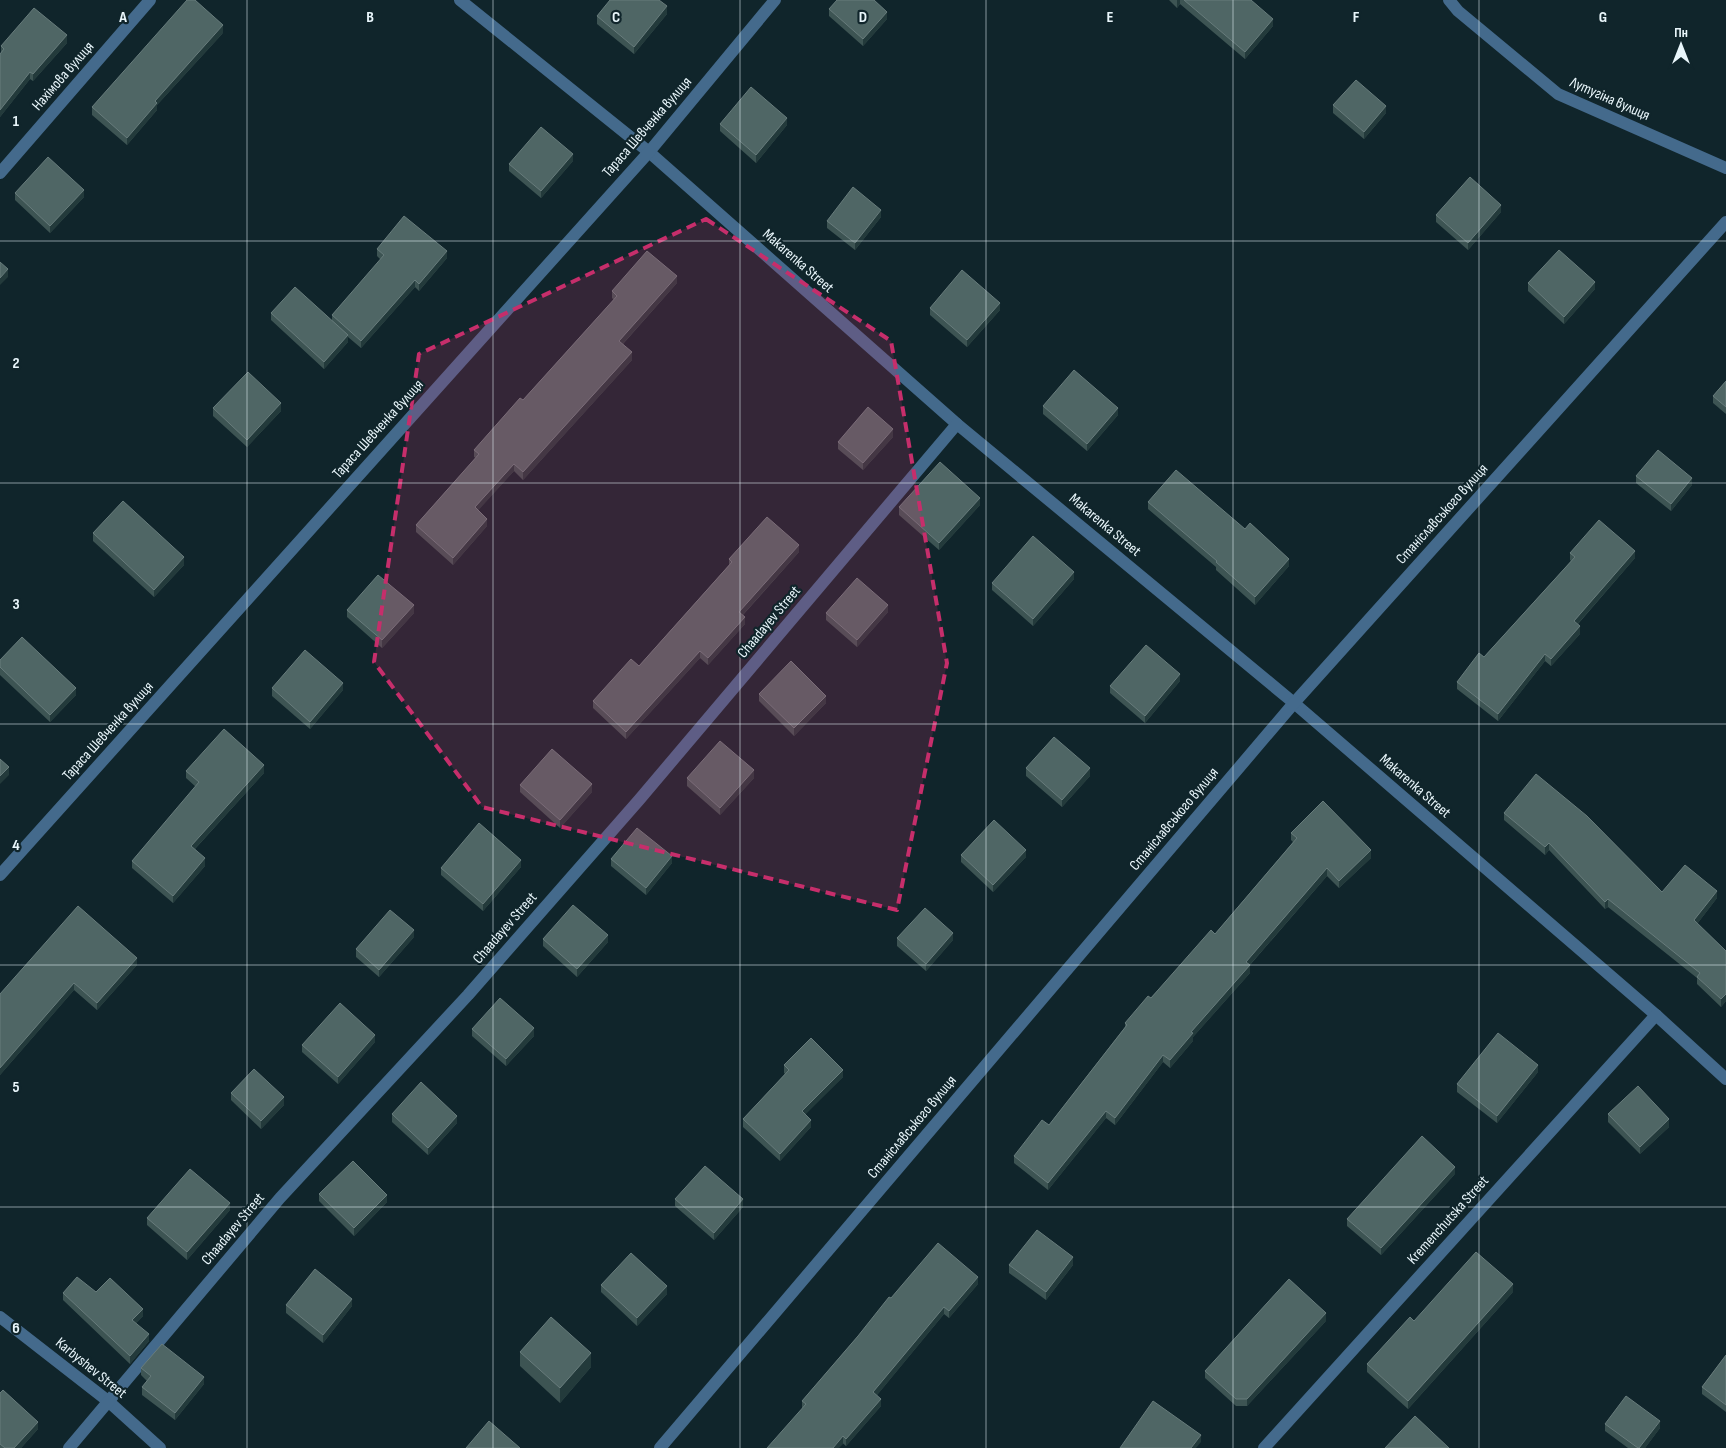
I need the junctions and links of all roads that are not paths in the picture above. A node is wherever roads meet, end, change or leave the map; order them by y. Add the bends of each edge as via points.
1 (150, 0) edge
2 (460, 0) edge
3 (775, 0) edge
4 (1450, 0) edge
5 (649, 152) junction
6 (1726, 168) edge
7 (0, 173) edge
8 (1726, 222) edge
9 (958, 424) junction
10 (1294, 703) junction
11 (0, 875) edge
12 (1656, 1015) junction
13 (1726, 1079) edge
14 (0, 1317) edge
15 (108, 1401) junction
16 (69, 1448) edge
17 (160, 1448) edge
18 (660, 1448) edge
19 (1264, 1448) edge

1 - 7 street, Нахімова вулиця
2 - 5 street, Makarenka Street
3 - 5 street, Тараса Шевченка вулиця
4 - 6 street, Лутугіна вулиця via 1458,11 1558,94
5 - 9 street, Makarenka Street
5 - 11 street, Тараса Шевченка вулиця
8 - 10 street, Станіславського вулиця
9 - 10 street, Makarenka Street
9 - 15 street, Chaadayev Street via 639,800 468,995 280,1198
10 - 12 street, Makarenka Street
10 - 18 street, Станіславського вулиця
12 - 13 street, Makarenka Street
12 - 19 street, Kremenchutska Street
14 - 15 street, Karbyshev Street
15 - 16 street, Chaadayev Street
15 - 17 street, Karbyshev Street

